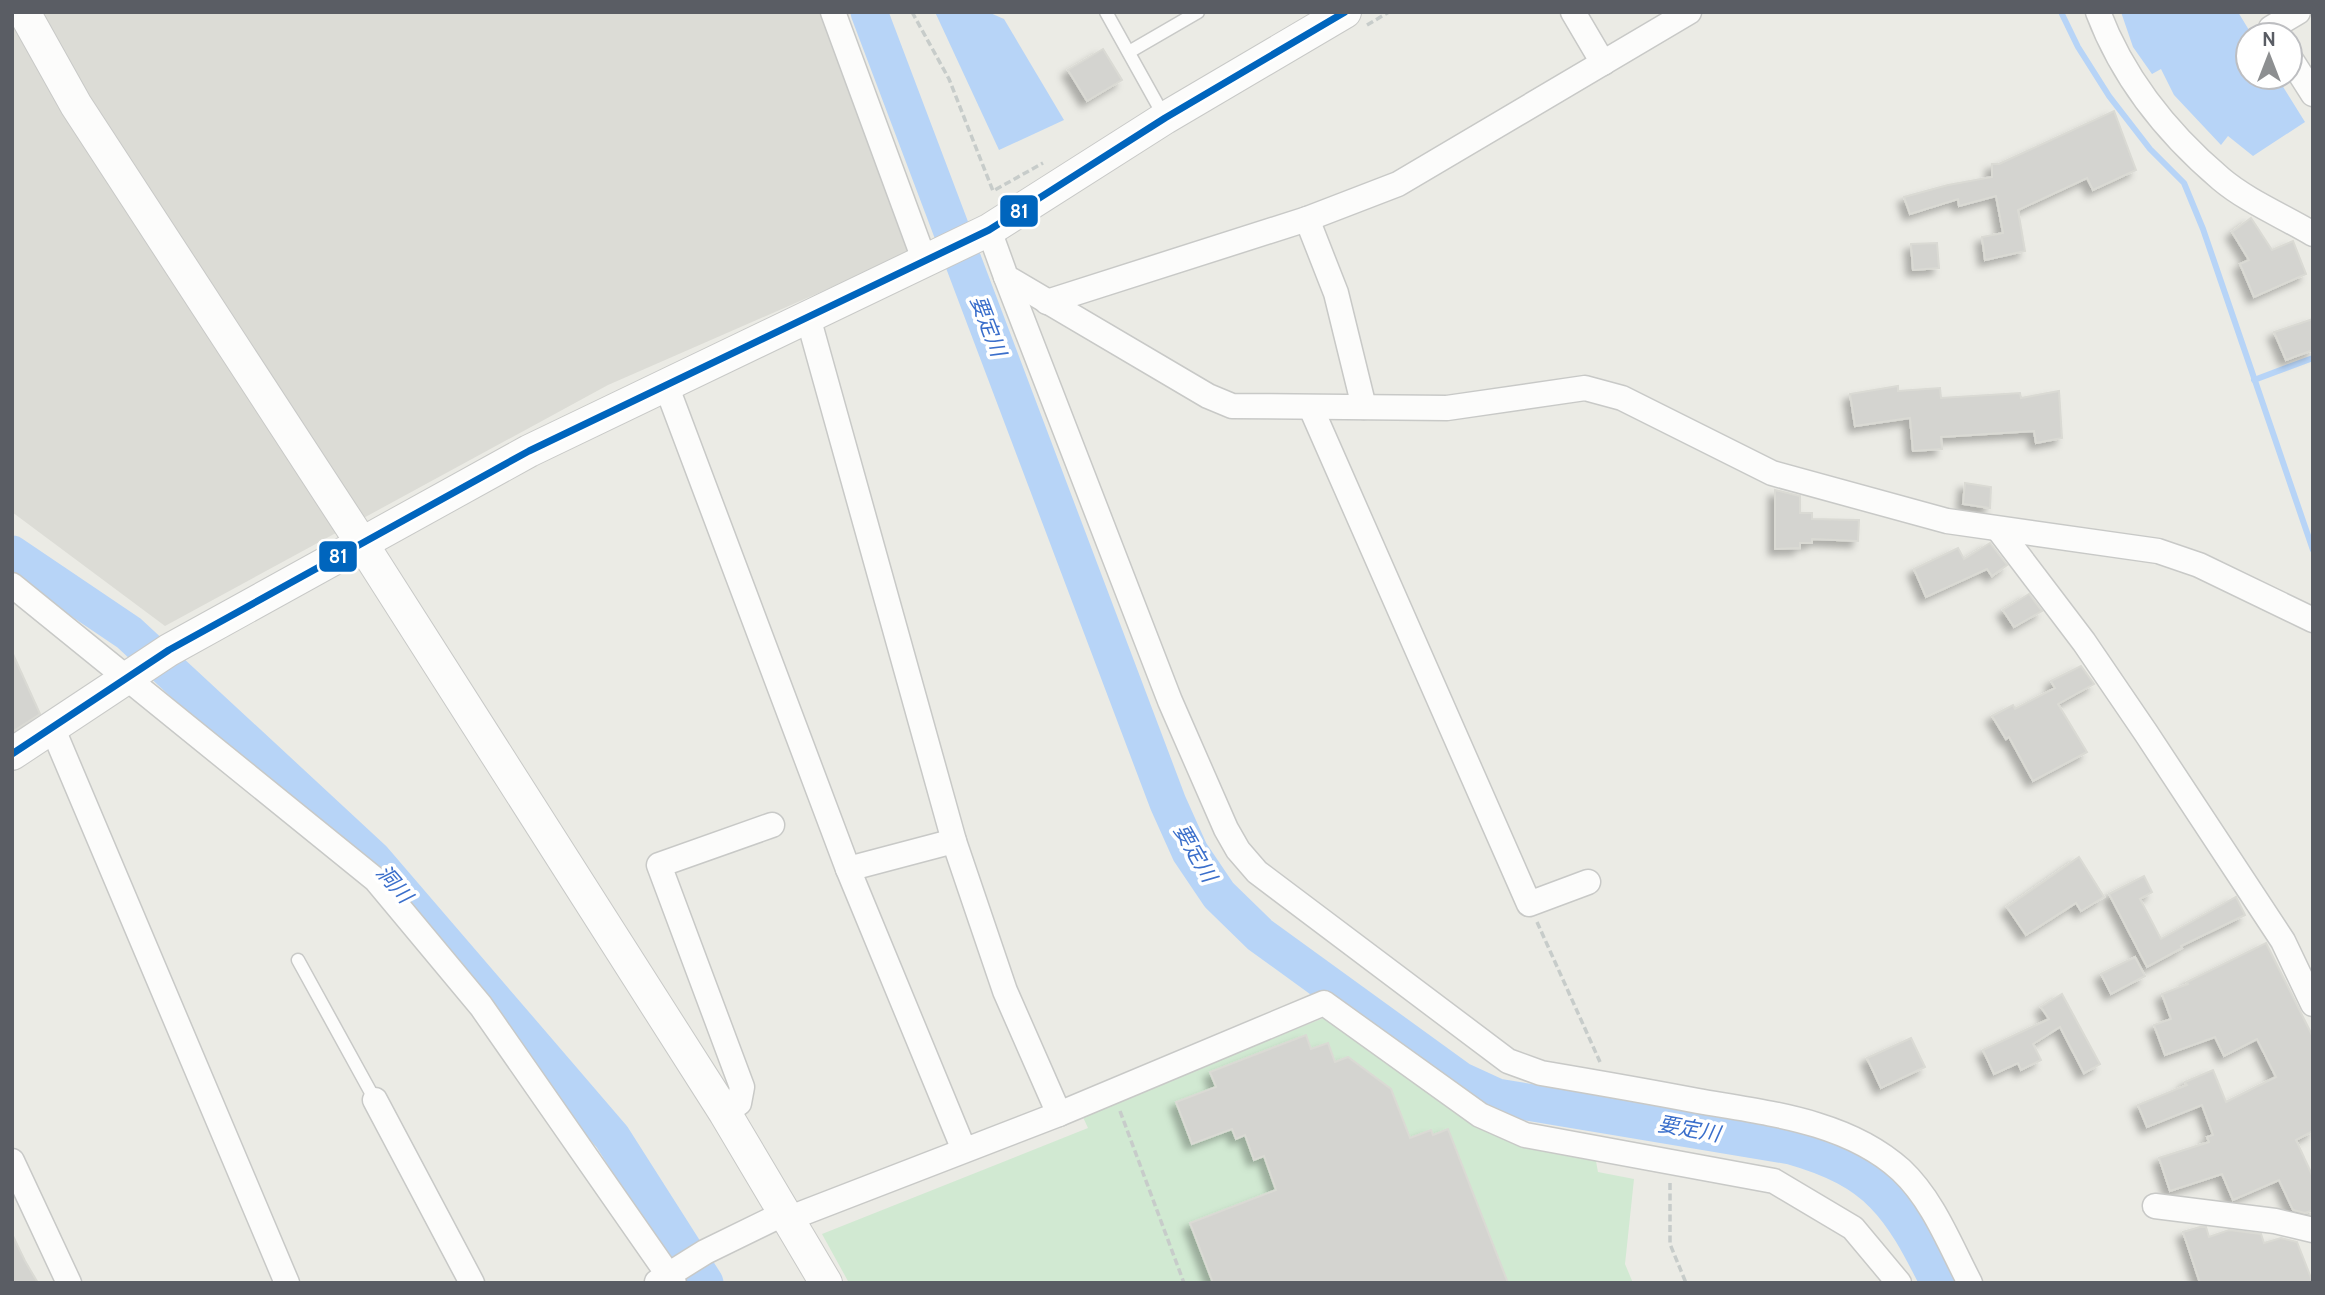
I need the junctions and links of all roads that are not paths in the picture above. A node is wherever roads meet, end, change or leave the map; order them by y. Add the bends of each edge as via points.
1 (24, 12) edge
2 (833, 12) edge
3 (1106, 12) edge
4 (1198, 12) edge
5 (1345, 12) edge
6 (1573, 12) edge
7 (1689, 12) edge
8 (2098, 12) edge
9 (2298, 12) edge
10 (2279, 21) edge
11 (1129, 52) junction
12 (1603, 63) junction
13 (1166, 118) junction
14 (1307, 219) junction
15 (989, 230) junction
16 (2313, 234) edge
17 (925, 262) junction
18 (1006, 277) junction
19 (1047, 302) junction
20 (808, 317) junction
21 (666, 385) junction
22 (1364, 407) junction
23 (1311, 408) junction
24 (1999, 530) junction
25 (361, 542) junction
26 (12, 585) edge
27 (2313, 620) edge
28 (127, 676) junction
29 (52, 727) junction
30 (12, 754) edge
31 (772, 825) dead end
32 (954, 841) junction
33 (848, 869) junction
34 (1588, 882) dead end
35 (298, 960) dead end
36 (2313, 1004) edge
37 (375, 1101) joint
38 (726, 1113) junction
39 (1059, 1114) junction
40 (964, 1150) junction
41 (12, 1161) edge
42 (2155, 1206) dead end
43 (788, 1215) junction
44 (2313, 1230) edge
45 (669, 1277) edge
46 (69, 1283) edge
47 (287, 1283) edge
48 (472, 1283) edge
49 (825, 1283) edge
50 (1899, 1283) edge
51 (1970, 1283) edge

1 - 25 street via 76,105
2 - 17 street
3 - 11 lane
4 - 11 lane
5 - 13 street
6 - 12 street
7 - 12 street
8 - 16 street via 2125,70 2168,128 2223,180
9 - 10 street
11 - 13 lane
12 - 14 street via 1398,184
13 - 15 street
14 - 19 street
14 - 22 street via 1336,293
15 - 17 street
15 - 18 street
17 - 20 street
18 - 19 street
18 - 51 street via 1171,701 1238,850 1257,872 1508,1061 1541,1073 1785,1116 1866,1145 1901,1170 1928,1202
19 - 23 street via 1232,406
20 - 21 street
20 - 32 street
21 - 25 street via 529,451
21 - 33 street
22 - 23 street
22 - 24 street via 1447,408 1585,388 1622,398 1772,473 1947,522
23 - 34 street via 1529,904
24 - 27 street via 2158,551 2199,565
24 - 36 street via 2154,744 2283,941
25 - 28 street
25 - 38 street
26 - 28 street
28 - 29 street
28 - 45 street via 376,880 481,1006
29 - 30 street
29 - 47 street
31 - 38 street via 659,865 742,1087 739,1103
32 - 33 street
32 - 39 street via 1005,991
33 - 40 street
35 - 37 lane
37 - 48 street
38 - 43 street
39 - 40 street
39 - 50 street via 1324,1003 1501,1127 1670,1164 1774,1181 1853,1228
40 - 43 street
41 - 46 street
42 - 44 street
43 - 45 street via 705,1252
43 - 49 street

